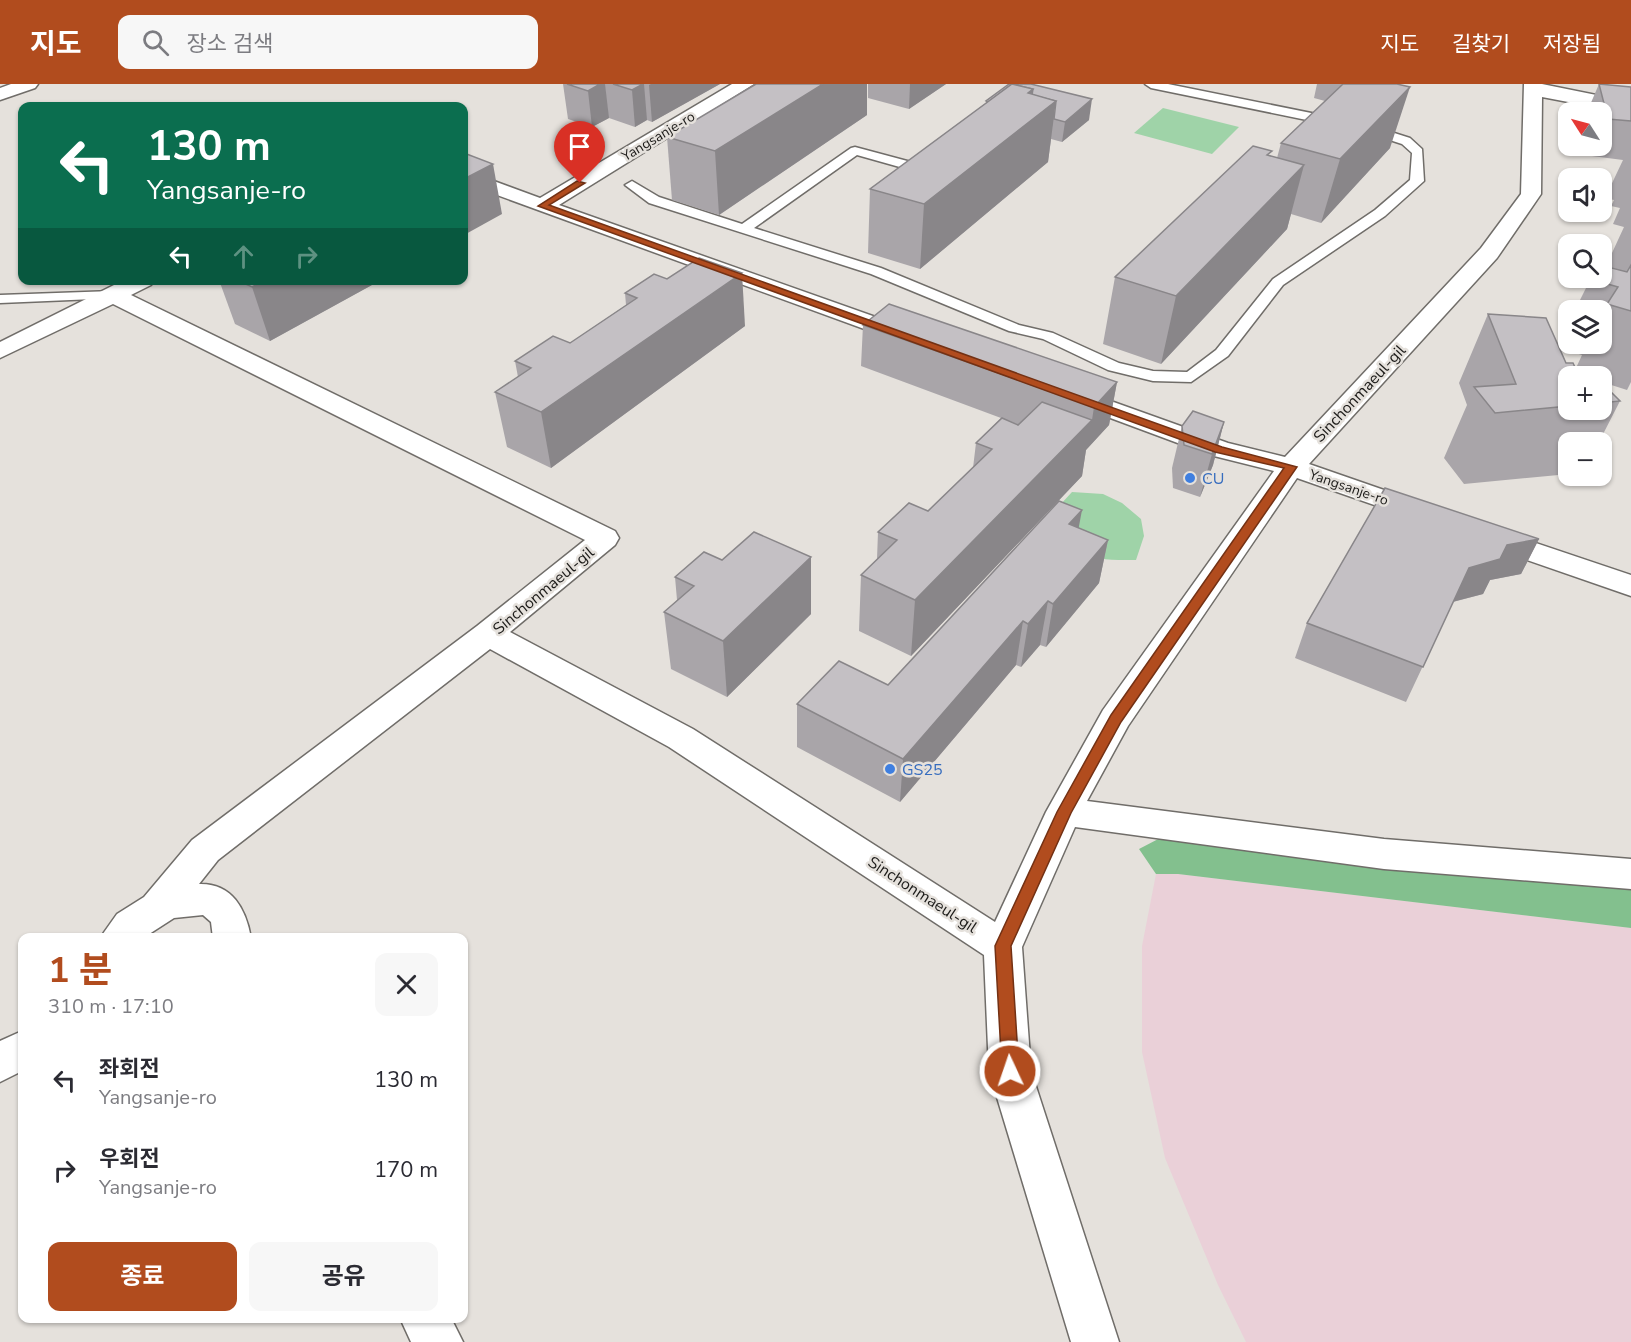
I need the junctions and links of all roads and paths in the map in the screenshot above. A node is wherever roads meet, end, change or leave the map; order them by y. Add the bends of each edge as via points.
1 (29, 84) edge
2 (745, 84) edge
3 (1151, 84) edge
4 (1532, 86) edge
5 (0, 94) edge
6 (1631, 108) edge
7 (921, 169) edge
8 (468, 178) edge
9 (632, 185) dead end
10 (542, 206) junction
11 (743, 229) junction
12 (54, 285) edge
13 (133, 285) edge
14 (113, 295) junction
15 (75, 296) junction
16 (0, 299) edge
17 (930, 345) edge
18 (0, 351) edge
19 (1053, 389) edge
20 (1291, 467) junction
21 (1631, 586) edge
22 (488, 634) junction
23 (1064, 812) junction
24 (1631, 874) edge
25 (159, 905) junction
26 (124, 933) edge
27 (232, 933) edge
28 (1003, 946) junction
29 (18, 1052) edge
30 (0, 1063) edge
31 (426, 1323) edge
32 (439, 1342) edge
33 (1095, 1342) edge

1 - 5 street
2 - 10 street, Yangsanje-ro
3 - 11 lane via 1370,129 1406,141 1418,152 1417,181 1380,213 1278,282 1222,353 1191,377 1153,376 1114,367 1048,336 1014,328 876,271
4 - 6 street
4 - 20 street, Sinchonmaeul-gil via 1531,194 1489,253
7 - 11 lane via 855,151
8 - 10 street
9 - 11 lane via 654,200
10 - 17 street
12 - 15 lane
13 - 14 street
14 - 15 lane, Sinchonmaeul-gil
14 - 18 street
14 - 22 street, Sinchonmaeul-gil via 605,538
15 - 16 lane, Sinchonmaeul-gil
19 - 20 street, Yangsanje-ro via 1219,449
20 - 21 street, Yangsanje-ro
20 - 23 street, Sinchonmaeul-gil via 1115,719
22 - 25 street via 205,850
22 - 28 street, Sinchonmaeul-gil via 681,738
23 - 24 street via 1384,854
23 - 28 street, Sinchonmaeul-gil
25 - 26 street via 140,915
25 - 27 street via 198,898 214,903 226,912
28 - 33 street, Sinchonmaeul-gil via 1010,1071
29 - 30 street
31 - 32 street

